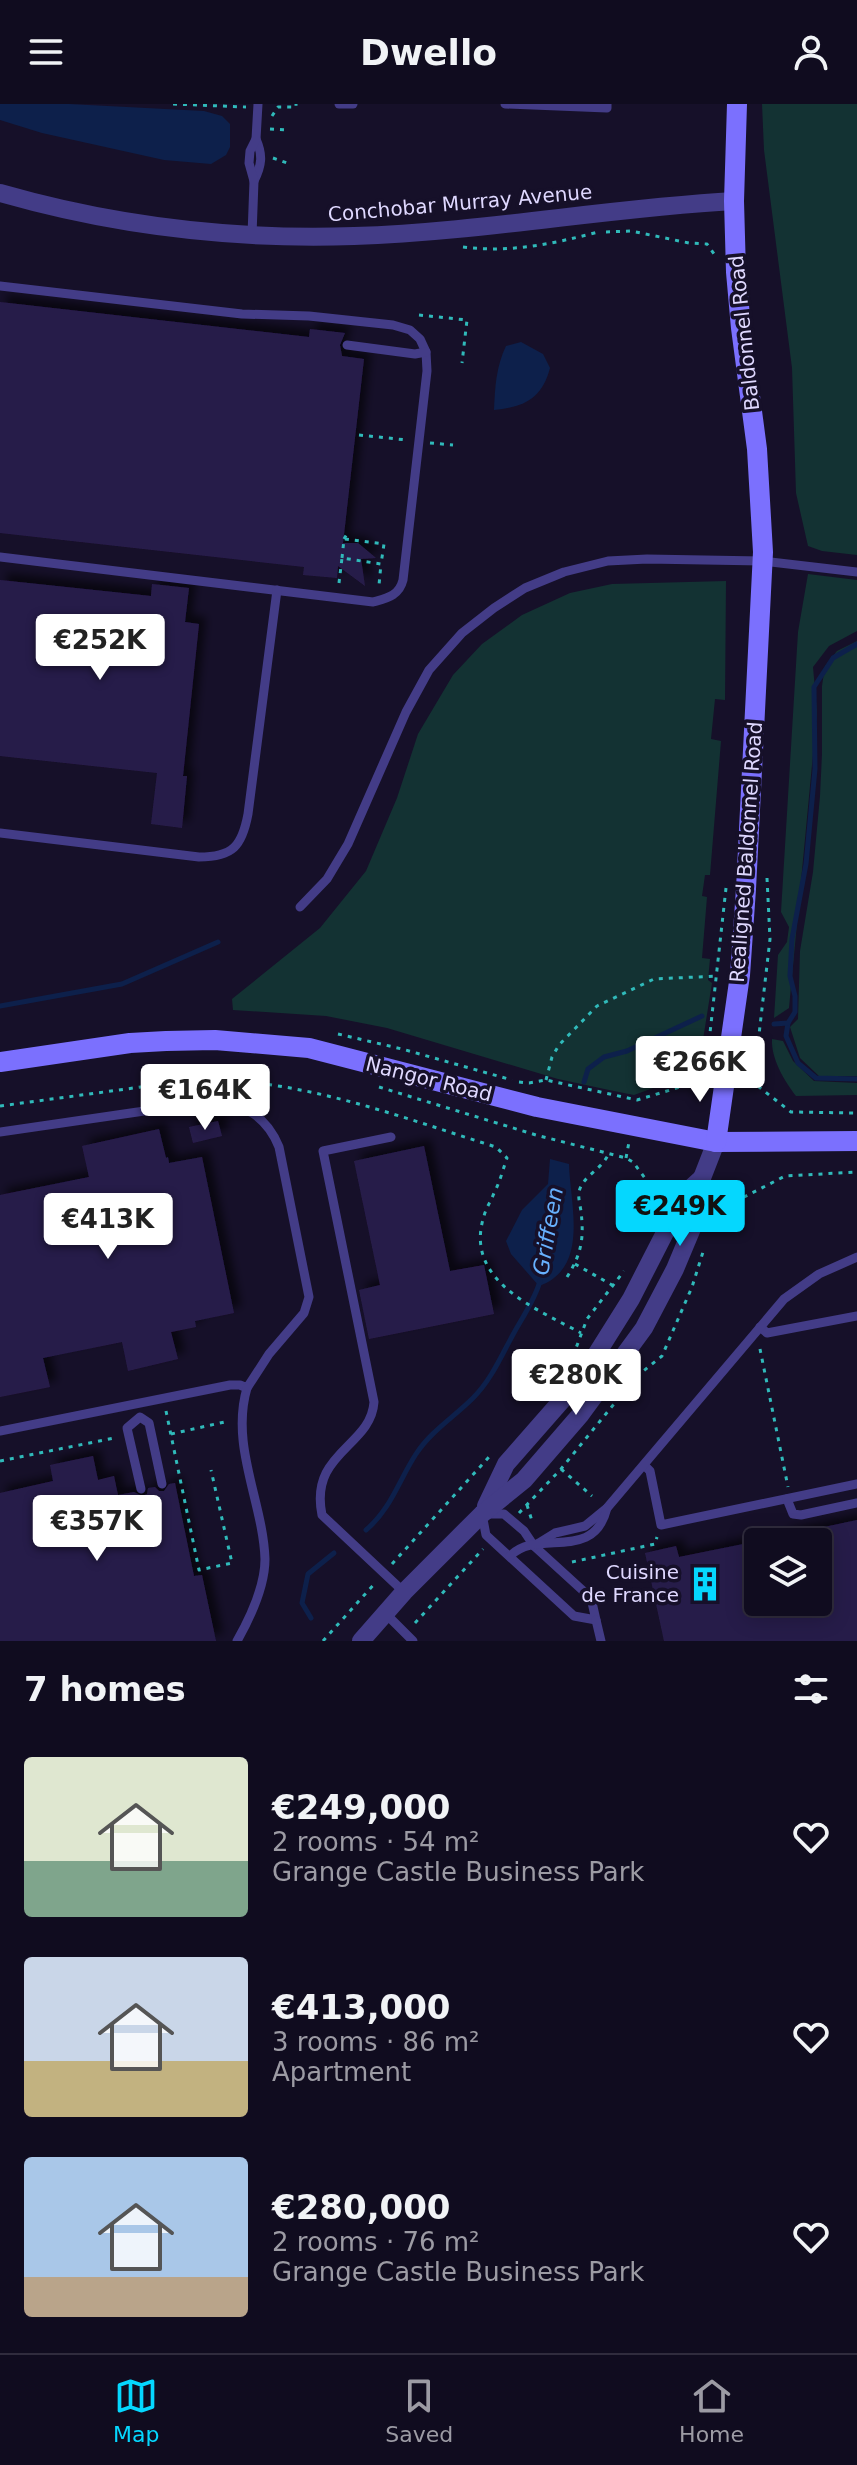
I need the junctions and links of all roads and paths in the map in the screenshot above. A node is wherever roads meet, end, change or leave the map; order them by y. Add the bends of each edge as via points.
1 (173, 104) edge
2 (339, 104) edge
3 (353, 104) edge
4 (505, 104) edge
5 (607, 104) edge
6 (737, 104) edge
7 (258, 106) edge
8 (270, 129) dead end
9 (288, 130) dead end
10 (269, 158) dead end
11 (287, 163) dead end
12 (0, 193) edge
13 (734, 201) junction
14 (598, 232) dead end
15 (252, 235) junction
16 (718, 260) dead end
17 (0, 286) edge
18 (419, 315) dead end
19 (347, 345) dead end
20 (426, 352) junction
21 (462, 363) dead end
22 (348, 532) dead end
23 (344, 539) junction
24 (0, 557) edge
25 (342, 558) junction
26 (762, 561) junction
27 (381, 564) junction
28 (857, 572) edge
29 (339, 583) dead end
30 (379, 585) dead end
31 (277, 590) junction
32 (0, 833) edge
33 (300, 907) dead end
34 (708, 1055) dead end
35 (0, 1062) edge
36 (706, 1070) dead end
37 (754, 1078) dead end
38 (368, 1084) dead end
39 (0, 1106) edge
40 (857, 1113) edge
41 (0, 1132) edge
42 (391, 1137) dead end
43 (857, 1141) edge
44 (716, 1142) junction
45 (609, 1153) junction
46 (857, 1172) edge
47 (661, 1200) dead end
48 (714, 1219) dead end
49 (857, 1257) edge
50 (630, 1260) dead end
51 (575, 1264) junction
52 (567, 1277) dead end
53 (612, 1285) junction
54 (857, 1316) edge
55 (760, 1327) junction
56 (581, 1333) junction
57 (750, 1339) junction
58 (568, 1366) dead end
59 (247, 1388) junction
60 (164, 1399) junction
61 (139, 1404) junction
62 (140, 1417) junction
63 (242, 1418) junction
64 (169, 1427) junction
65 (0, 1431) edge
66 (150, 1431) junction
67 (171, 1434) junction
68 (129, 1435) junction
69 (498, 1447) dead end
70 (0, 1461) edge
71 (644, 1465) junction
72 (561, 1469) dead end
73 (211, 1470) dead end
74 (162, 1484) dead end
75 (857, 1484) edge
76 (141, 1489) dead end
77 (538, 1494) dead end
78 (592, 1496) dead end
79 (788, 1498) junction
80 (857, 1503) edge
81 (482, 1514) junction
82 (532, 1521) dead end
83 (661, 1525) junction
84 (534, 1546) junction
85 (482, 1550) dead end
86 (510, 1556) junction
87 (572, 1562) dead end
88 (384, 1573) junction
89 (404, 1592) junction
90 (386, 1614) junction
91 (596, 1620) junction
92 (409, 1638) edge
93 (237, 1641) edge
94 (323, 1641) edge
95 (361, 1641) edge
96 (601, 1641) edge

1 - 7 path
2 - 3 lane
4 - 5 lane
6 - 13 street, Baldonnel Road
7 - 15 lane via 256,139 262,152 254,181
8 - 9 path
10 - 11 path
12 - 15 street, Conchobar Murray Avenue via 111,219
13 - 15 street, Conchobar Murray Avenue via 435,231
13 - 26 street, Baldonnel Road
14 - 16 path via 631,231 707,244
17 - 20 lane via 393,325 410,330
18 - 21 path via 467,320
19 - 20 lane
20 - 31 lane via 402,586 373,602
22 - 23 path
23 - 25 path
23 - 27 path via 384,544
24 - 31 lane
25 - 27 path
25 - 29 path
26 - 28 lane
26 - 33 lane via 608,561 551,577 494,608 429,670 348,844 327,879
26 - 44 street, Realigned Baldonnel Road via 745,903
27 - 30 path
31 - 32 lane via 248,814 238,845 214,857 199,857
34 - 36 path via 718,976 654,979 597,1006 559,1045 546,1080 636,1101 690,1084
35 - 44 street, Nangor Road via 166,1041 309,1048 537,1107
37 - 40 path via 795,1115
38 - 45 path
39 - 56 path via 223,1079 346,1100 496,1147 507,1158 481,1230 492,1273 520,1300
41 - 59 lane via 213,1101 241,1106 264,1121 279,1147 309,1297 304,1313
42 - 88 lane via 323,1151 374,1402 369,1420 326,1470 320,1503 322,1515
43 - 44 street, Nangor Road
44 - 81 street via 693,1226 644,1328 553,1447 524,1480
45 - 47 path via 633,1162
45 - 51 path via 579,1192 583,1232
46 - 48 path via 796,1172 717,1211
49 - 55 lane via 796,1288
50 - 53 path
51 - 52 path
51 - 53 path
53 - 56 path
54 - 55 lane via 767,1333
55 - 57 lane
56 - 58 path
57 - 71 lane
57 - 79 path via 759,1347
59 - 60 lane via 230,1385
59 - 63 lane
60 - 61 lane
60 - 64 path
61 - 62 lane
61 - 65 lane
62 - 66 lane
62 - 68 lane via 127,1428
63 - 67 path
63 - 93 lane via 265,1559 261,1584
64 - 66 path
64 - 67 path
66 - 74 lane
67 - 73 path via 199,1570 232,1563
68 - 70 path
68 - 76 lane
69 - 88 path
71 - 83 lane via 650,1471
71 - 84 lane via 585,1526 555,1533
72 - 78 path
75 - 79 lane
77 - 82 path via 525,1506
79 - 80 lane via 793,1514 801,1515
79 - 83 lane
81 - 84 lane via 504,1514
81 - 86 lane via 486,1535
81 - 89 street
83 - 87 path via 655,1544
84 - 86 lane
84 - 91 lane via 591,1598
85 - 92 path
86 - 91 lane via 574,1616
88 - 89 lane
88 - 94 path
89 - 90 street
90 - 92 lane
90 - 95 street
91 - 96 lane

